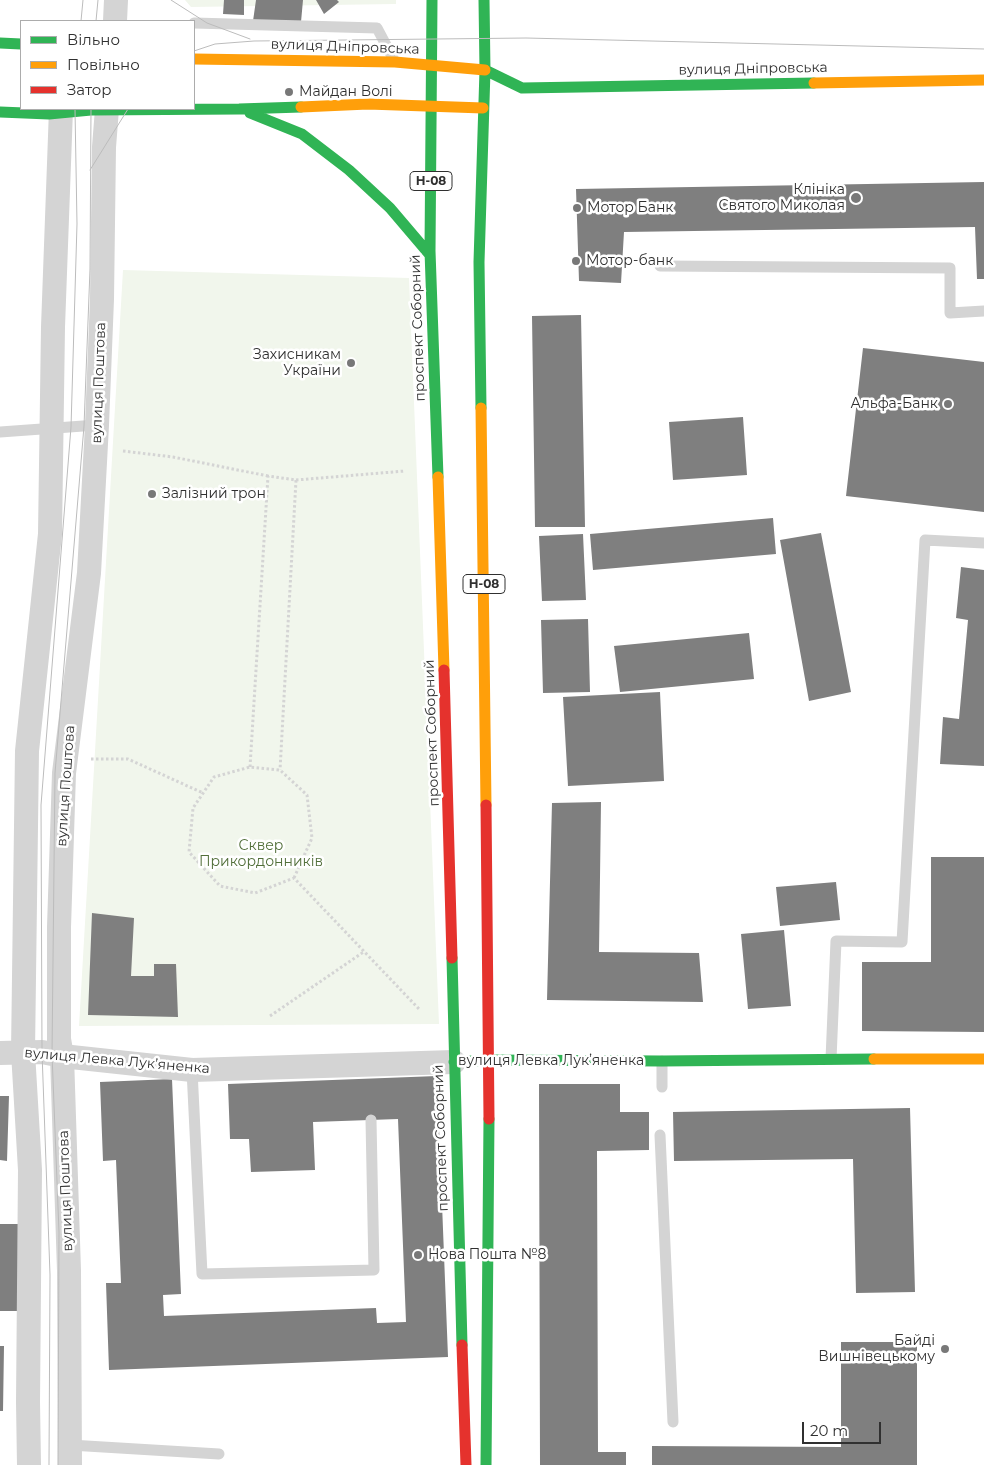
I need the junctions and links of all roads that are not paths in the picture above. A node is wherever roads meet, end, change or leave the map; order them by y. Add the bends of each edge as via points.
1 (116, 0) edge
2 (432, 0) edge
3 (484, 0) edge
4 (115, 20) edge
5 (195, 23) edge
6 (0, 43) edge
7 (20, 44) edge
8 (195, 59) edge
9 (395, 62) junction
10 (431, 65) junction
11 (484, 70) junction
12 (984, 80) edge
13 (522, 88) junction
14 (431, 107) junction
15 (483, 108) junction
16 (195, 109) edge
17 (239, 109) junction
18 (61, 110) edge
19 (107, 110) edge
20 (0, 112) edge
21 (430, 255) junction
22 (660, 266) dead end
23 (984, 311) edge
24 (97, 425) junction
25 (50, 429) junction
26 (0, 432) edge
27 (984, 543) edge
28 (11, 1053) edge
29 (62, 1056) junction
30 (831, 1059) junction
31 (984, 1059) edge
32 (490, 1060) junction
33 (662, 1061) junction
34 (454, 1062) junction
35 (192, 1070) junction
36 (662, 1088) dead end
37 (371, 1120) dead end
38 (660, 1134) dead end
39 (673, 1422) dead end
40 (219, 1454) dead end
41 (70, 1455) edge
42 (29, 1465) edge
43 (466, 1465) edge
44 (486, 1465) edge

1 - 4 street
2 - 10 main road, проспект Соборний / Н-08
3 - 11 main road, Н-08
5 - 9 lane via 377,28
6 - 7 main road
8 - 9 main road, вулиця Дніпровська
9 - 10 main road, вулиця Дніпровська
10 - 11 main road, вулиця Дніпровська
10 - 14 main road, проспект Соборний / Н-08
11 - 13 main road, вулиця Дніпровська
11 - 15 main road, Н-08
12 - 13 main road, вулиця Дніпровська
13 - 15 main road, вулиця Дніпровська
14 - 15 main road, вулиця Дніпровська
14 - 17 main road, вулиця Дніпровська via 368,104
14 - 21 main road, проспект Соборний / Н-08
15 - 32 main road, Н-08 via 479,262
16 - 17 main road, вулиця Дніпровська
17 - 21 main road via 310,140 390,208
18 - 20 main road, вулиця Дніпровська via 49,114
18 - 25 street
19 - 24 street, вулиця Поштова
21 - 34 main road, проспект Соборний / Н-08 via 451,874
22 - 23 lane via 950,268 950,312
24 - 25 lane
24 - 29 street, вулиця Поштова via 89,573 64,773 59,927 59,1039
25 - 26 lane
25 - 28 street via 50,534 27,751
27 - 30 lane via 925,540 902,942 836,940
28 - 29 street, вулиця Левка Лукʼяненка via 42,1052
28 - 42 street via 30,1170
29 - 35 street, вулиця Левка Лукʼяненка
29 - 41 street, вулиця Поштова via 69,1271
30 - 31 main road, вулиця Левка Лукʼяненка
30 - 33 main road, вулиця Левка Лукʼяненка
32 - 33 main road, вулиця Левка Лукʼяненка
32 - 34 main road, вулиця Левка Лукʼяненка
32 - 44 main road, Н-08
33 - 36 lane
34 - 35 street, вулиця Левка Лукʼяненка via 371,1071
34 - 43 main road, проспект Соборний / Н-08
35 - 37 lane via 202,1274 374,1270
38 - 39 lane
40 - 41 lane

